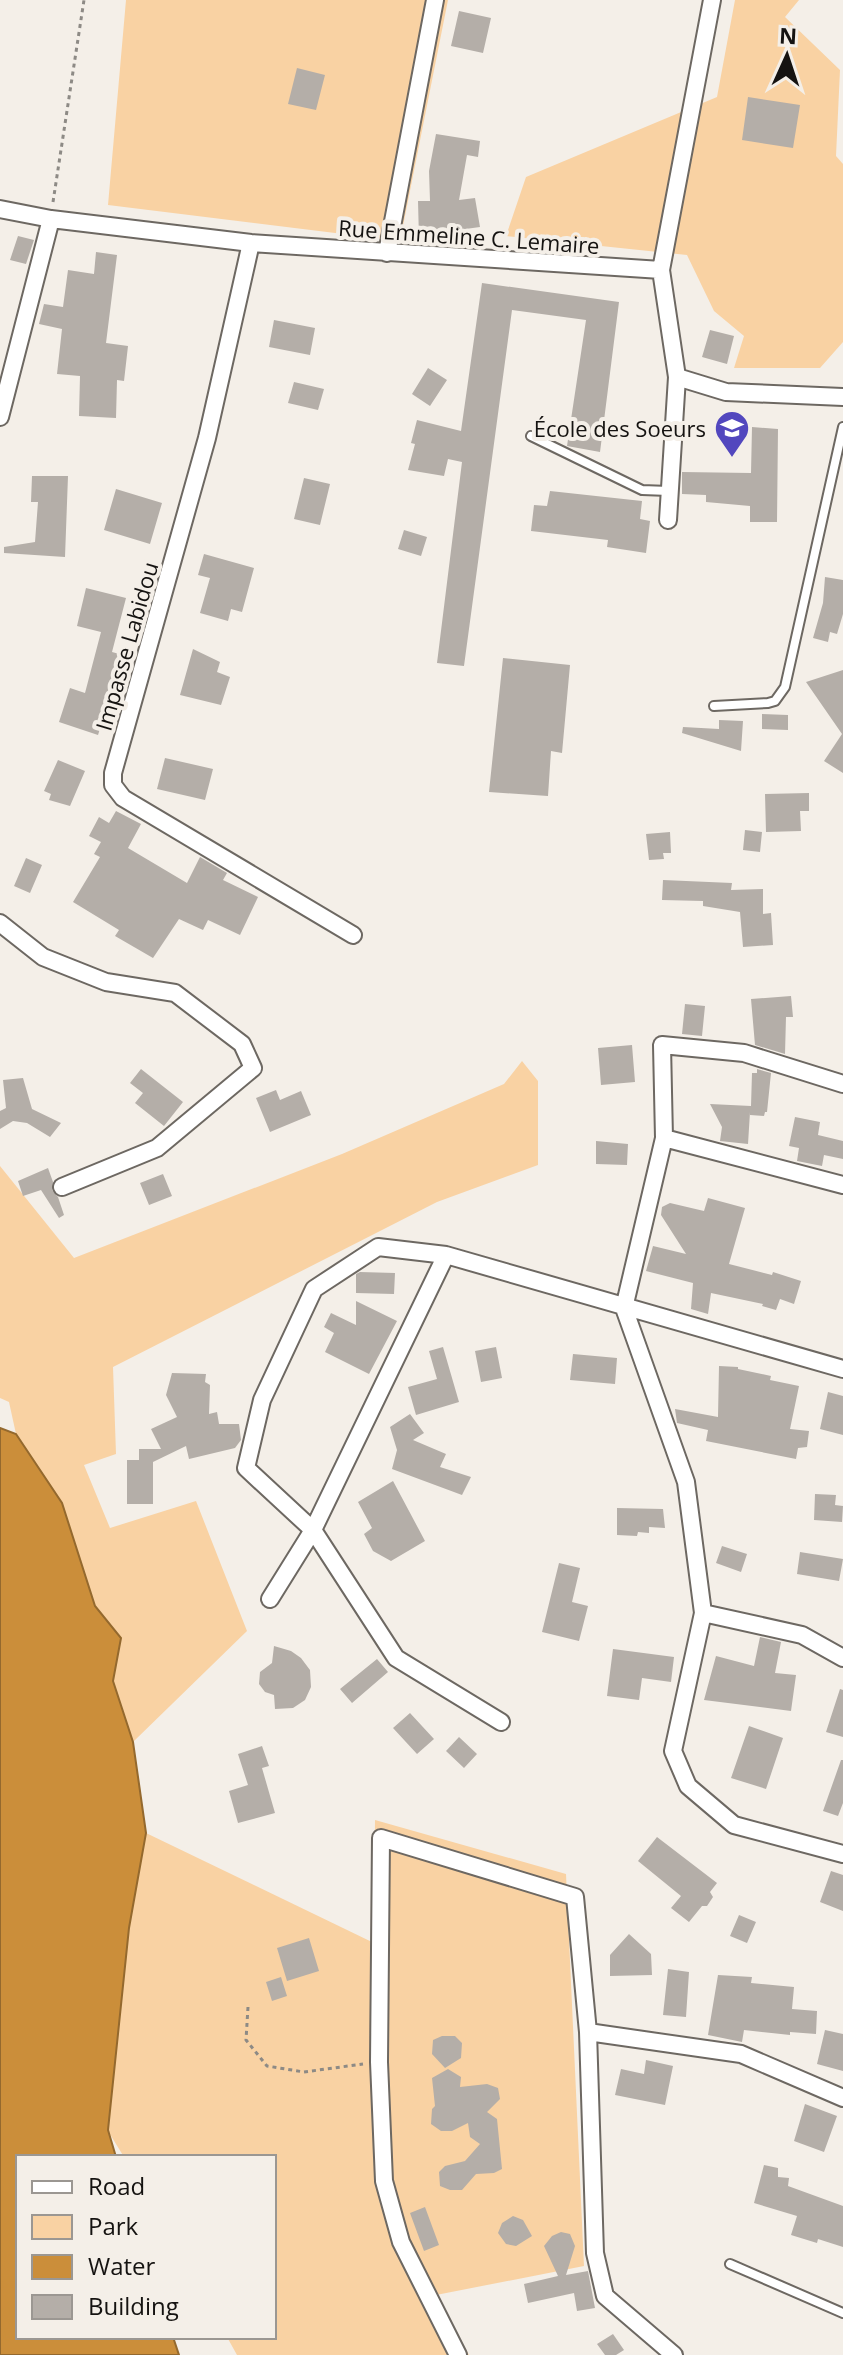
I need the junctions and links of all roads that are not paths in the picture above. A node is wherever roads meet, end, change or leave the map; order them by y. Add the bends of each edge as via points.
1 (435, 0) edge
2 (712, 0) edge
3 (0, 209) edge
4 (51, 219) junction
5 (251, 243) junction
6 (387, 253) junction
7 (661, 270) junction
8 (677, 377) junction
9 (843, 397) edge
10 (0, 417) edge
11 (843, 427) edge
12 (531, 436) dead end
13 (669, 491) junction
14 (668, 520) dead end
15 (714, 706) dead end
16 (0, 923) edge
17 (353, 935) dead end
18 (843, 1084) edge
19 (664, 1138) junction
20 (843, 1185) edge
21 (62, 1187) dead end
22 (446, 1255) junction
23 (624, 1308) junction
24 (843, 1369) edge
25 (313, 1530) junction
26 (270, 1599) dead end
27 (703, 1613) junction
28 (843, 1658) edge
29 (501, 1722) dead end
30 (843, 1854) edge
31 (588, 2032) junction
32 (843, 2098) edge
33 (730, 2264) dead end
34 (843, 2313) edge
35 (458, 2355) edge
36 (674, 2355) edge

1 - 6 street
2 - 7 street
3 - 4 street, Rue Emmeline C. Lemaire
4 - 5 street, Rue Emmeline C. Lemaire
4 - 10 street
5 - 6 street, Rue Emmeline C. Lemaire
5 - 17 street, Impasse Labidou via 207,438 113,785 123,798
6 - 7 street, Rue Emmeline C. Lemaire
7 - 8 street
8 - 9 street via 726,392
8 - 13 street
11 - 15 lane via 785,687 768,703
12 - 13 lane via 642,490
13 - 14 street
16 - 21 street via 43,957 106,982 175,993 242,1044 253,1068 157,1148
18 - 19 street via 744,1053 662,1045
19 - 20 street
19 - 23 street
22 - 23 street
22 - 25 street
22 - 25 street via 378,1247 314,1289 262,1400 246,1468
23 - 24 street
23 - 27 street via 686,1482
25 - 26 street
25 - 29 street via 396,1658
27 - 28 street via 802,1635
27 - 30 street via 673,1751 688,1786 734,1825
31 - 32 street via 741,2054
31 - 35 street via 575,1897 381,1838 384,2181 401,2242
31 - 36 street via 595,2253 605,2296
33 - 34 lane

